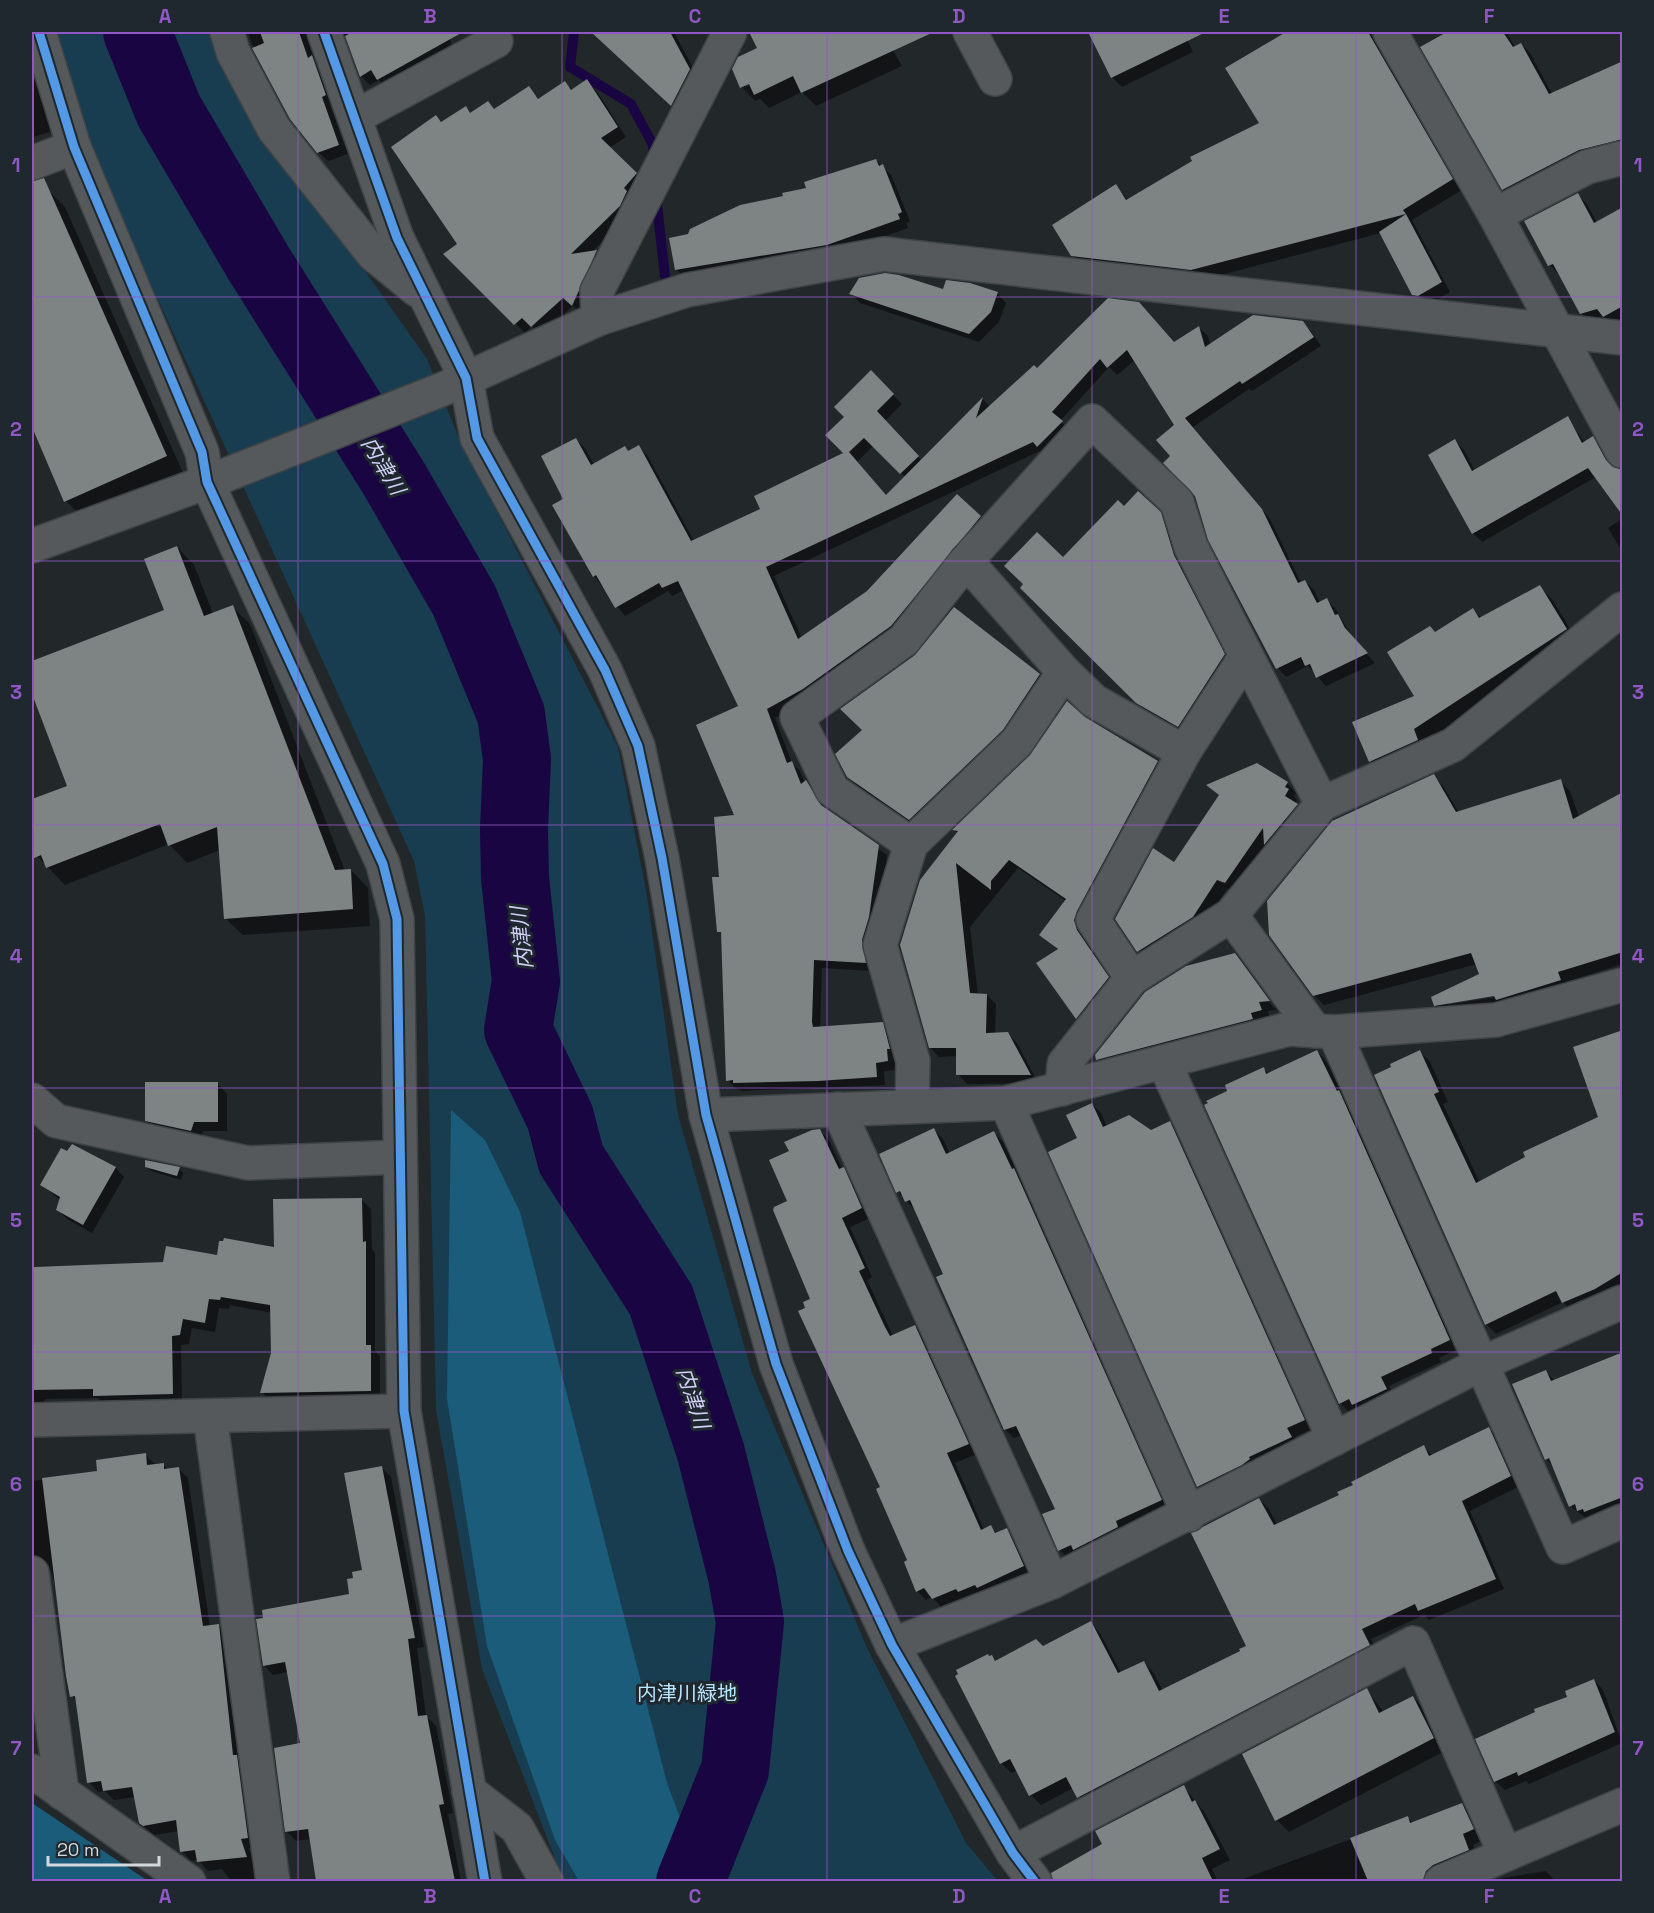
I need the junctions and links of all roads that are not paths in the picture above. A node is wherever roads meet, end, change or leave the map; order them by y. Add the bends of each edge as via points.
1 (39, 32) edge
2 (227, 32) edge
3 (324, 32) edge
4 (490, 32) edge
5 (730, 32) edge
6 (970, 32) edge
7 (1393, 33) edge
8 (995, 79) dead end
9 (356, 117) junction
10 (74, 147) junction
11 (1623, 158) edge
12 (32, 163) edge
13 (1495, 215) junction
14 (426, 297) junction
15 (598, 319) junction
16 (1558, 329) junction
17 (1623, 338) edge
18 (457, 382) junction
19 (1623, 451) edge
20 (217, 479) junction
21 (32, 546) edge
22 (966, 561) junction
23 (1623, 609) edge
24 (1246, 656) junction
25 (1064, 672) junction
26 (1184, 752) junction
27 (1323, 804) junction
28 (910, 844) junction
29 (1231, 915) junction
30 (1132, 978) junction
31 (1623, 985) edge
32 (1325, 1032) junction
33 (1164, 1062) junction
34 (1062, 1089) junction
35 (32, 1100) edge
36 (1006, 1103) junction
37 (912, 1106) junction
38 (838, 1109) junction
39 (706, 1115) junction
40 (400, 1157) junction
41 (1623, 1302) edge
42 (1483, 1363) junction
43 (404, 1412) junction
44 (210, 1416) junction
45 (32, 1420) edge
46 (1334, 1439) junction
47 (1189, 1515) junction
48 (1623, 1521) edge
49 (32, 1573) edge
50 (1052, 1582) junction
51 (892, 1645) junction
52 (32, 1771) edge
53 (470, 1791) junction
54 (62, 1793) junction
55 (1623, 1805) edge
56 (1013, 1853) junction
57 (1505, 1854) junction
58 (189, 1881) edge
59 (273, 1881) edge
60 (485, 1881) edge
61 (547, 1881) edge
62 (1035, 1881) edge
63 (1441, 1881) edge

1 - 10 street
2 - 14 street via 233,52 274,129 373,254
3 - 9 street
4 - 9 street via 496,41
5 - 15 street via 597,291
6 - 8 street
7 - 13 street
9 - 14 street via 397,238
10 - 12 street
10 - 20 street via 202,452
11 - 13 street via 1587,167
13 - 16 street
14 - 18 street
15 - 16 street via 687,290 884,254
15 - 18 street
16 - 17 street
16 - 19 street
18 - 20 street
18 - 39 street via 477,438 605,670 638,746 662,858
20 - 21 street
20 - 40 street via 383,864 397,919
22 - 24 street via 1092,421 1177,502 1191,548
22 - 25 street
22 - 28 street via 904,640 797,717 832,790
23 - 27 street via 1454,745
24 - 26 street
24 - 27 street
25 - 26 street via 1094,700
25 - 28 street via 1017,742
26 - 30 street via 1093,920
27 - 29 street
28 - 37 street via 880,945 913,1061
29 - 30 street
29 - 32 street
30 - 34 street via 1064,1064
31 - 32 street via 1496,1020
32 - 33 street via 1289,1029
32 - 42 street
33 - 34 street
33 - 46 street
34 - 36 street
35 - 40 street via 56,1121 248,1163
36 - 37 street
36 - 47 street
37 - 38 street
38 - 39 street
38 - 50 street
39 - 51 street via 776,1364 848,1551
40 - 43 street
41 - 42 street
42 - 46 street
42 - 48 street via 1563,1547
43 - 44 street
43 - 53 street
44 - 45 street
44 - 59 street
46 - 47 street
47 - 50 street
49 - 54 street
50 - 51 street
51 - 56 street
52 - 54 street
53 - 60 street
53 - 61 street via 517,1828
54 - 58 street
55 - 57 street
56 - 57 street via 1413,1643
56 - 62 street
57 - 63 street

